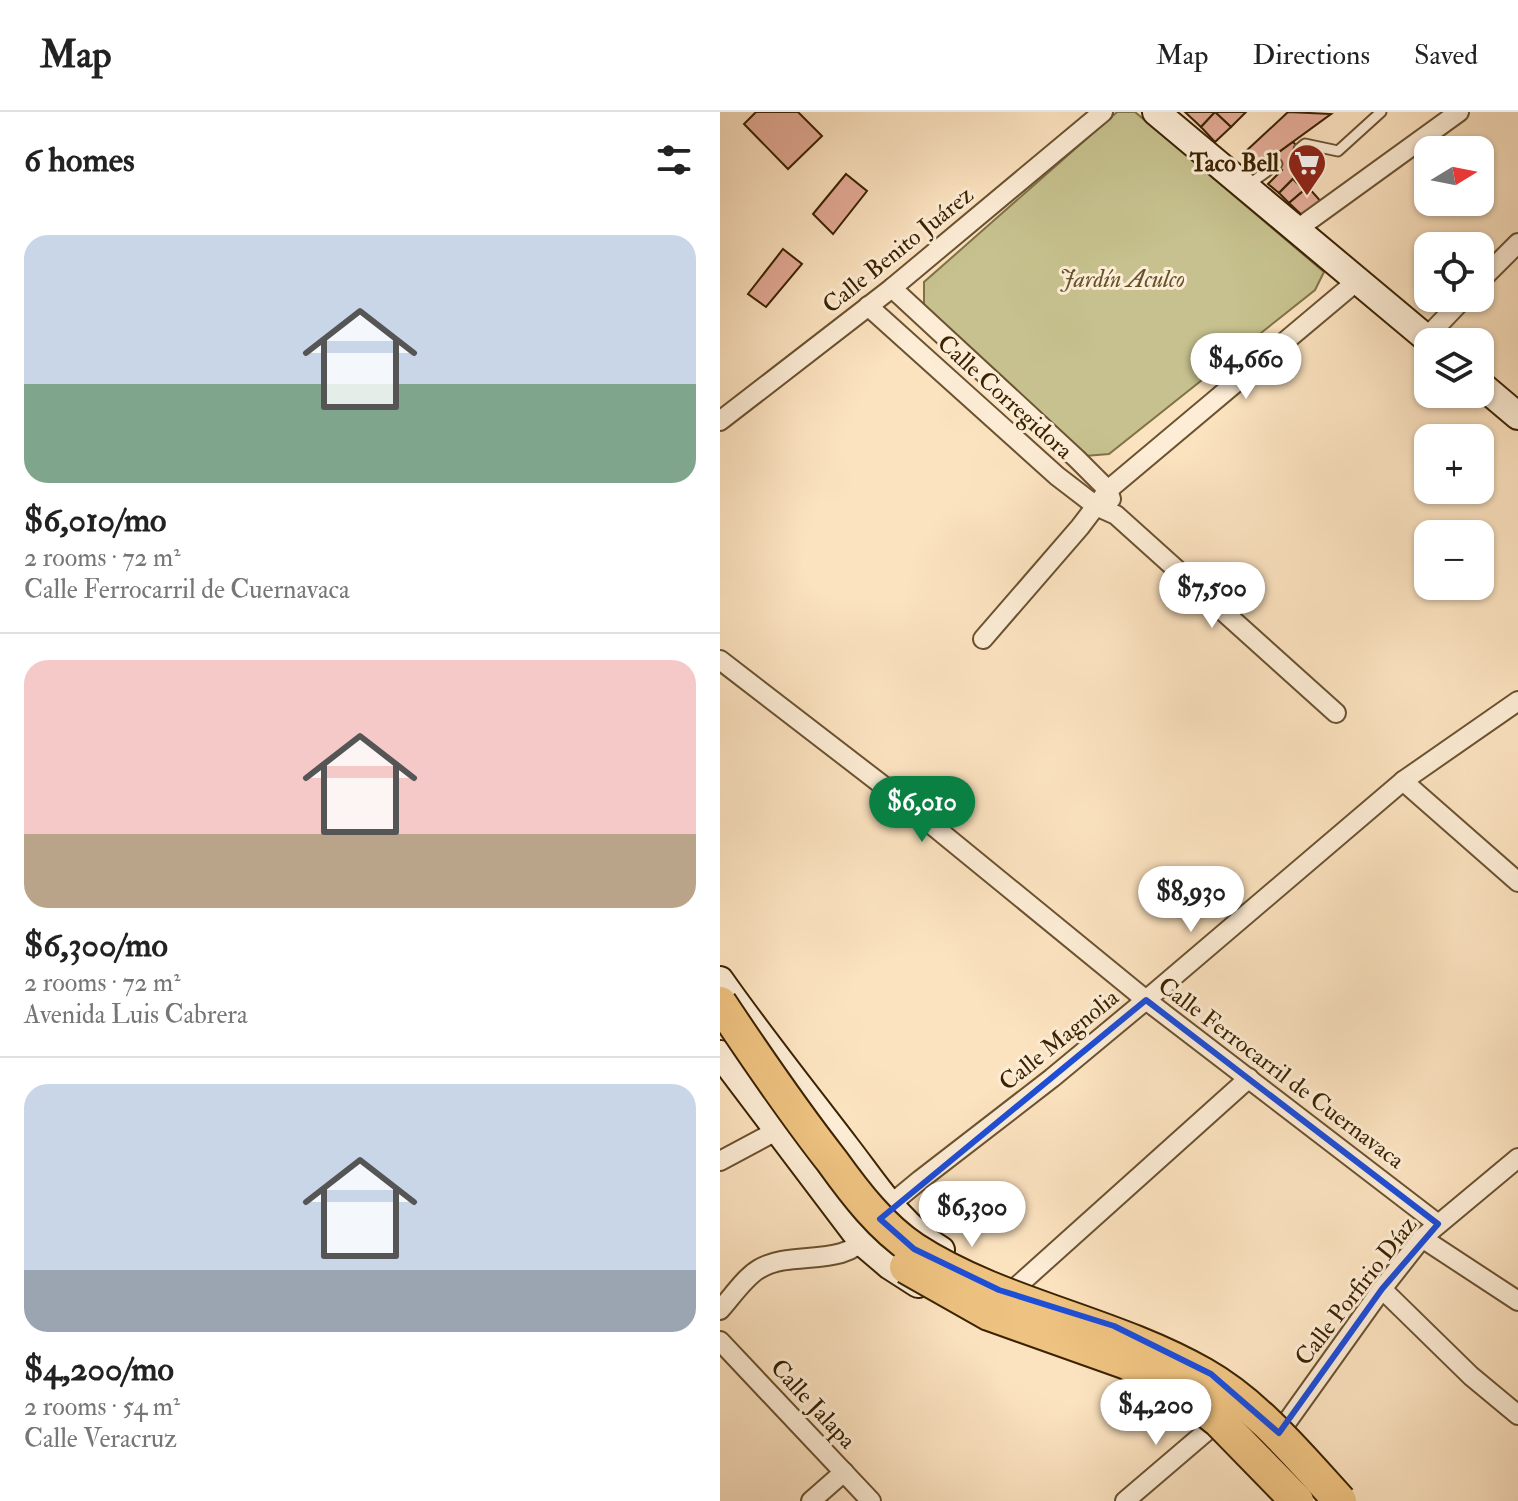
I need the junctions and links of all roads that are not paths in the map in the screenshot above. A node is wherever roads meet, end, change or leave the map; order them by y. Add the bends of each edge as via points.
1 (1103, 112) edge
2 (1156, 112) edge
3 (1381, 112) edge
4 (1459, 112) edge
5 (1299, 149) dead end
6 (1277, 164) dead end
7 (1245, 187) junction
8 (1296, 230) junction
9 (1518, 243) edge
10 (1494, 267) edge
11 (1357, 281) junction
12 (892, 288) junction
13 (868, 306) junction
14 (1452, 312) edge
15 (1414, 328) edge
16 (1438, 328) edge
17 (1494, 396) edge
18 (1518, 416) edge
19 (720, 421) edge
20 (1108, 490) junction
21 (1096, 506) junction
22 (1116, 515) junction
23 (983, 639) dead end
24 (720, 660) edge
25 (1518, 701) edge
26 (1336, 713) dead end
27 (1403, 781) junction
28 (1518, 882) edge
29 (720, 980) edge
30 (1146, 1000) junction
31 (720, 1003) edge
32 (720, 1036) edge
33 (720, 1054) edge
34 (1249, 1078) junction
35 (776, 1131) junction
36 (1518, 1158) edge
37 (720, 1161) edge
38 (891, 1204) junction
39 (1438, 1224) junction
40 (1422, 1238) junction
41 (863, 1243) junction
42 (1014, 1289) junction
43 (1382, 1289) junction
44 (1518, 1301) edge
45 (720, 1310) edge
46 (1076, 1313) junction
47 (1114, 1326) junction
48 (720, 1341) edge
49 (1102, 1364) junction
50 (1518, 1415) edge
51 (1214, 1425) junction
52 (1279, 1433) junction
53 (844, 1472) junction
54 (811, 1501) edge
55 (871, 1501) edge
56 (1125, 1501) edge
57 (1288, 1501) edge
58 (1297, 1501) edge
59 (1340, 1501) edge

1 - 12 street, Calle Benito Juárez
2 - 7 main road
3 - 5 lane via 1338,151 1305,144
4 - 8 street
6 - 7 lane
7 - 8 main road
8 - 11 main road
9 - 10 street
11 - 15 main road
11 - 20 street
12 - 13 street, Calle Benito Juárez
12 - 20 street, Calle Corregidora
13 - 19 street, Calle Benito Juárez
13 - 21 street, Calle Corregidora
14 - 16 street
17 - 18 main road
20 - 21 street
20 - 22 street, Calle Corregidora
21 - 22 street, Calle Corregidora
21 - 23 street
22 - 26 street, Calle Corregidora
24 - 30 street, Calle Ferrocarril de Cuernavaca
25 - 27 street, Calle Magnolia
27 - 28 street
27 - 30 street, Calle Magnolia
29 - 38 main road
30 - 34 street, Calle Ferrocarril de Cuernavaca
30 - 38 street, Calle Magnolia
31 - 59 highway, bridge via 848,1184 896,1235 986,1285 1135,1341 1204,1375 1288,1445
32 - 58 highway, bridge via 839,1205 887,1256 989,1314 1127,1363 1187,1396 1219,1421
33 - 35 main road
34 - 39 street, Calle Ferrocarril de Cuernavaca
34 - 42 street
35 - 37 street
35 - 41 main road
36 - 39 street, Calle Porfirio Díaz
38 - 41 street, Calle Magnolia
38 - 42 main road via 923,1239
39 - 40 street, Calle Porfirio Díaz
40 - 43 street, Calle Porfirio Díaz
40 - 44 street
41 - 45 street via 842,1254 787,1259 758,1270
41 - 46 main road via 928,1253 1041,1310
41 - 49 main road via 890,1266 968,1313
42 - 46 main road
43 - 50 street
43 - 52 street, Calle Porfirio Díaz
46 - 47 main road
47 - 49 main road via 1097,1346
47 - 52 main road via 1211,1374
48 - 53 street, Calle Jalapa
49 - 51 main road via 1178,1399
51 - 56 street
51 - 57 main road
52 - 59 main road
53 - 54 street
53 - 55 street, Calle Jalapa

